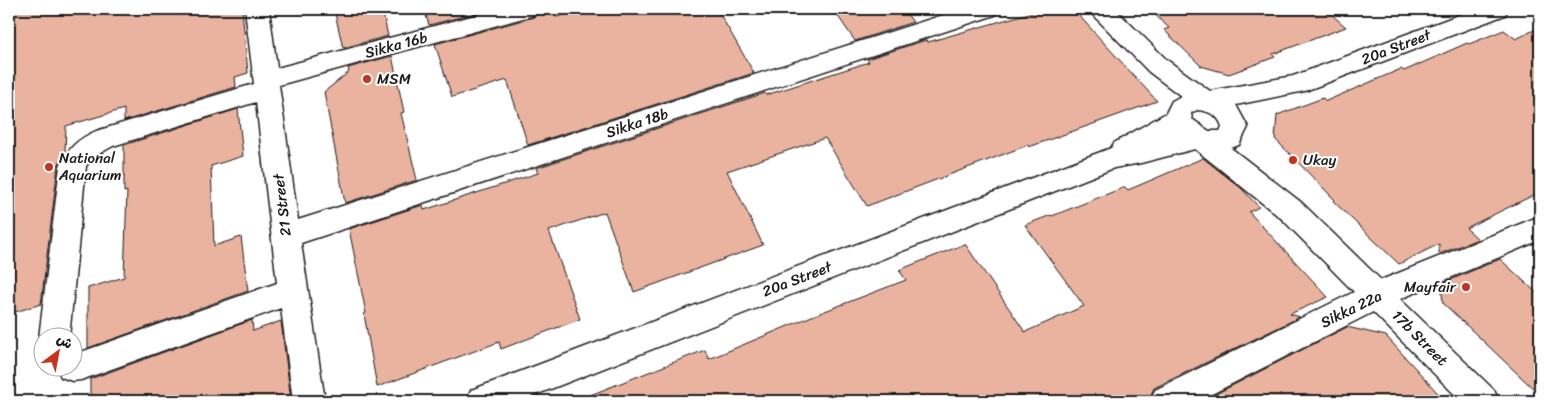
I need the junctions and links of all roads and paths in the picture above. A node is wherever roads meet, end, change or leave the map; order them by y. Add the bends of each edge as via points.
1 (257, 9) edge
2 (526, 9) edge
3 (987, 9) edge
4 (1101, 9) edge
5 (1497, 9) edge
6 (1139, 48) junction
7 (267, 84) junction
8 (1296, 85) junction
9 (1207, 101) junction
10 (1178, 116) junction
11 (1235, 129) junction
12 (1200, 139) junction
13 (1111, 158) junction
14 (1292, 211) junction
15 (1540, 229) edge
16 (286, 236) junction
17 (293, 291) junction
18 (1377, 295) junction
19 (55, 328) edge
20 (82, 366) edge
21 (309, 401) edge
22 (482, 401) edge
23 (1166, 401) edge
24 (1483, 401) edge

1 - 7 street, 21 Street
2 - 7 street, Sikka 16b
3 - 16 street, Sikka 18b
4 - 6 street
5 - 8 street, 20a Street
6 - 9 street via 1165,72
6 - 10 street
7 - 16 street, 21 Street
7 - 19 street, Sikka 16b via 105,138 79,154 73,166
8 - 9 street, 20a Street
8 - 11 street, 20a Street
9 - 10 street via 1186,102 1179,108
9 - 11 street via 1217,104 1230,115
10 - 12 street via 1181,126
10 - 13 street, 20a Street
11 - 12 street via 1222,141
11 - 14 street, 17b Street
12 - 13 street, 20a Street
12 - 14 street, 17b Street
13 - 22 street, 20a Street
14 - 18 street, 17b Street
15 - 18 street, Sikka 22a
16 - 17 street, 21 Street
17 - 20 street
17 - 21 street, 21 Street
18 - 23 street, Sikka 22a
18 - 24 street, 17b Street

